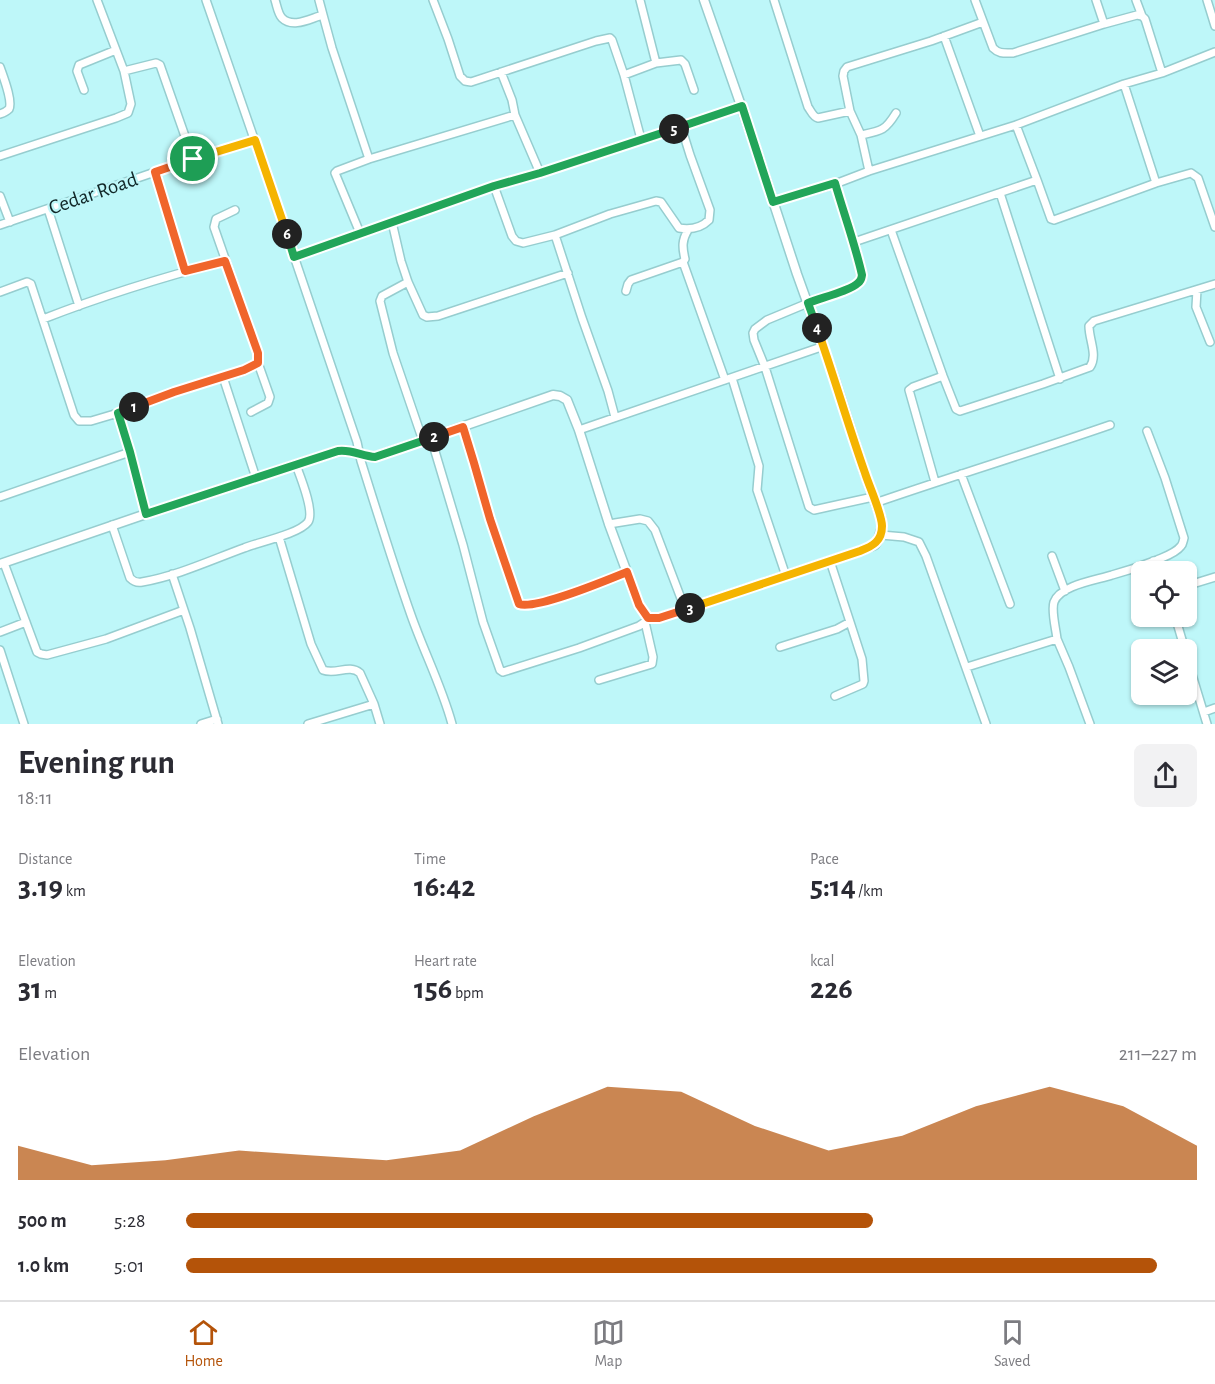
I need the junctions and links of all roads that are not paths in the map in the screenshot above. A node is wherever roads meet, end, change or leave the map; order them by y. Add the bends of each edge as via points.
1 (97, 0) edge
2 (206, 0) edge
3 (275, 0) edge
4 (320, 0) edge
5 (433, 0) edge
6 (640, 0) edge
7 (704, 0) edge
8 (774, 0) edge
9 (975, 0) edge
10 (1096, 0) edge
11 (1136, 0) edge
12 (1207, 0) edge
13 (323, 15) junction
14 (1142, 16) junction
15 (983, 22) junction
16 (1104, 24) junction
17 (1215, 26) edge
18 (944, 36) junction
19 (116, 50) junction
20 (1215, 52) edge
21 (656, 63) junction
22 (0, 67) edge
23 (124, 72) junction
24 (501, 72) junction
25 (1162, 72) junction
26 (624, 75) junction
27 (1124, 84) junction
28 (84, 90) dead end
29 (694, 90) dead end
30 (742, 106) junction
31 (850, 111) junction
32 (896, 113) dead end
33 (0, 114) edge
34 (515, 115) junction
35 (1016, 125) junction
36 (681, 126) junction
37 (861, 135) junction
38 (980, 136) junction
39 (641, 139) junction
40 (255, 140) junction
41 (0, 156) edge
42 (193, 159) junction
43 (369, 159) junction
44 (869, 171) junction
45 (155, 172) junction
46 (540, 173) junction
47 (1037, 180) junction
48 (835, 183) junction
49 (1156, 183) junction
50 (494, 186) junction
51 (1000, 193) junction
52 (0, 196) edge
53 (773, 202) junction
54 (48, 209) junction
55 (236, 210) dead end
56 (9, 222) junction
57 (392, 222) junction
58 (0, 225) edge
59 (1215, 227) edge
60 (688, 230) junction
61 (891, 231) junction
62 (360, 233) junction
63 (555, 235) junction
64 (854, 242) junction
65 (294, 257) junction
66 (225, 261) junction
67 (683, 262) junction
68 (185, 271) junction
69 (568, 273) junction
70 (408, 282) junction
71 (1215, 284) edge
72 (1197, 290) junction
73 (626, 291) dead end
74 (0, 292) edge
75 (808, 303) junction
76 (79, 306) junction
77 (43, 320) junction
78 (1210, 342) dead end
79 (824, 346) junction
80 (258, 363) junction
81 (765, 367) junction
82 (943, 376) junction
83 (223, 377) junction
84 (728, 379) junction
85 (1060, 379) junction
86 (251, 412) dead end
87 (118, 413) junction
88 (615, 417) junction
89 (1110, 425) dead end
90 (463, 427) junction
91 (579, 430) junction
92 (1147, 431) dead end
93 (427, 439) junction
94 (130, 452) junction
95 (359, 454) junction
96 (296, 465) junction
97 (961, 474) junction
98 (256, 478) junction
99 (935, 482) junction
100 (0, 497) edge
101 (874, 500) junction
102 (146, 514) junction
103 (609, 524) junction
104 (112, 525) junction
105 (880, 535) junction
106 (279, 537) junction
107 (1052, 556) dead end
108 (830, 561) junction
109 (1153, 561) edge
110 (2, 563) edge
111 (1131, 569) edge
112 (627, 572) junction
113 (172, 574) junction
114 (786, 576) junction
115 (1215, 577) edge
116 (1197, 583) edge
117 (1065, 591) junction
118 (1010, 604) dead end
119 (685, 609) junction
120 (184, 610) junction
121 (646, 620) junction
122 (26, 622) junction
123 (850, 622) junction
124 (0, 633) edge
125 (1057, 639) junction
126 (780, 647) dead end
127 (0, 650) edge
128 (967, 667) junction
129 (598, 680) dead end
130 (1197, 690) edge
131 (835, 696) dead end
132 (374, 704) junction
133 (1215, 708) edge
134 (1204, 712) junction
135 (218, 721) edge
136 (24, 724) edge
137 (201, 724) edge
138 (308, 724) edge
139 (380, 724) edge
140 (452, 724) edge
141 (986, 724) edge
142 (1090, 724) edge
143 (1207, 724) edge

1 - 19 street
2 - 40 street
3 - 13 street via 279,14 288,22
4 - 13 street
5 - 24 street via 460,76 471,82
6 - 21 street
7 - 30 street
8 - 31 street via 811,113 818,118
9 - 15 street
10 - 16 street
11 - 14 street
12 - 17 street
13 - 43 street
14 - 16 street
14 - 25 street
15 - 16 street via 993,48 1004,53
15 - 18 street
18 - 31 street via 847,67 843,76
18 - 38 street
19 - 23 street
19 - 28 street via 79,64 77,71
20 - 25 street
21 - 26 street
21 - 29 street via 683,62
22 - 33 street via 10,104
23 - 41 street via 132,104 128,113
23 - 42 street via 160,65
24 - 26 street via 607,38 612,40
24 - 34 street
25 - 27 street
26 - 39 street
27 - 35 street
27 - 49 street
30 - 36 street
30 - 53 street
31 - 37 street
32 - 37 street via 886,127
34 - 43 street
34 - 46 street
35 - 38 street
35 - 47 street
36 - 39 street
36 - 60 street via 710,210 705,224
37 - 44 street
38 - 44 street
39 - 46 street
40 - 42 street, Cedar Road
40 - 65 street
42 - 45 street, Cedar Road
43 - 62 street via 335,173
44 - 48 street
45 - 54 street, Cedar Road
45 - 68 street
46 - 50 street
47 - 49 street via 1052,220
47 - 51 street
48 - 53 street
48 - 64 street
49 - 59 street via 1193,174 1198,178
50 - 57 street
50 - 63 street via 516,241 523,243
51 - 61 street
51 - 85 street
52 - 56 street
53 - 75 street
54 - 56 street, Cedar Road
54 - 76 street
55 - 66 street via 214,223
56 - 58 street, Cedar Road
57 - 62 street
57 - 70 street
60 - 63 street via 679,228 661,202 656,201
60 - 67 street via 683,238
61 - 64 street
61 - 82 street
62 - 65 street
63 - 69 street
64 - 75 street via 862,275 860,282
65 - 95 street
66 - 68 street
66 - 80 street via 258,353
67 - 73 street via 631,280
67 - 84 street
68 - 76 street
69 - 70 street via 427,317
69 - 88 street
70 - 93 street via 382,296 380,302 393,353
71 - 72 street
72 - 78 street via 1196,307
72 - 85 street via 1094,321 1089,330 1093,364
74 - 77 street via 29,282
75 - 79 street
75 - 81 street via 755,329 754,340
76 - 77 street
77 - 87 street via 75,418 91,421
79 - 81 street
79 - 101 street
80 - 83 street
80 - 86 street via 270,398 268,404
81 - 84 street
81 - 101 street via 810,509
82 - 85 street via 960,411
82 - 99 street via 909,390
83 - 87 street
83 - 98 street
84 - 88 street
84 - 114 street via 759,466 757,490
87 - 94 street
88 - 91 street
89 - 97 street
90 - 91 street via 552,395 567,400
90 - 93 street
90 - 112 street via 519,604 553,599
91 - 103 street
92 - 109 street via 1184,538 1181,548
93 - 95 street via 375,457
93 - 121 street via 502,672 579,648
94 - 100 street
94 - 102 street
95 - 96 street via 338,451
95 - 140 street via 412,618
96 - 98 street
96 - 106 street via 310,518 303,526
97 - 99 street
97 - 118 street
98 - 102 street
99 - 101 street
101 - 105 street via 881,518
102 - 104 street
103 - 112 street
103 - 119 street via 648,521
104 - 110 street
104 - 113 street via 133,581
105 - 108 street via 875,545
105 - 128 street via 919,542
106 - 113 street
106 - 132 street via 311,644 323,670 358,670
107 - 117 street
108 - 114 street
108 - 123 street
110 - 122 street
111 - 117 street
112 - 121 street
113 - 120 street
114 - 119 street
115 - 116 street
117 - 125 street via 1054,599
119 - 121 street
120 - 122 street via 47,655 37,652
120 - 135 street
121 - 129 street via 652,664
122 - 124 street
123 - 126 street
123 - 131 street via 862,659 864,681
125 - 128 street
125 - 142 street
127 - 136 street
128 - 141 street
130 - 134 street
132 - 138 street
132 - 139 street
133 - 134 street
134 - 143 street
135 - 137 street

